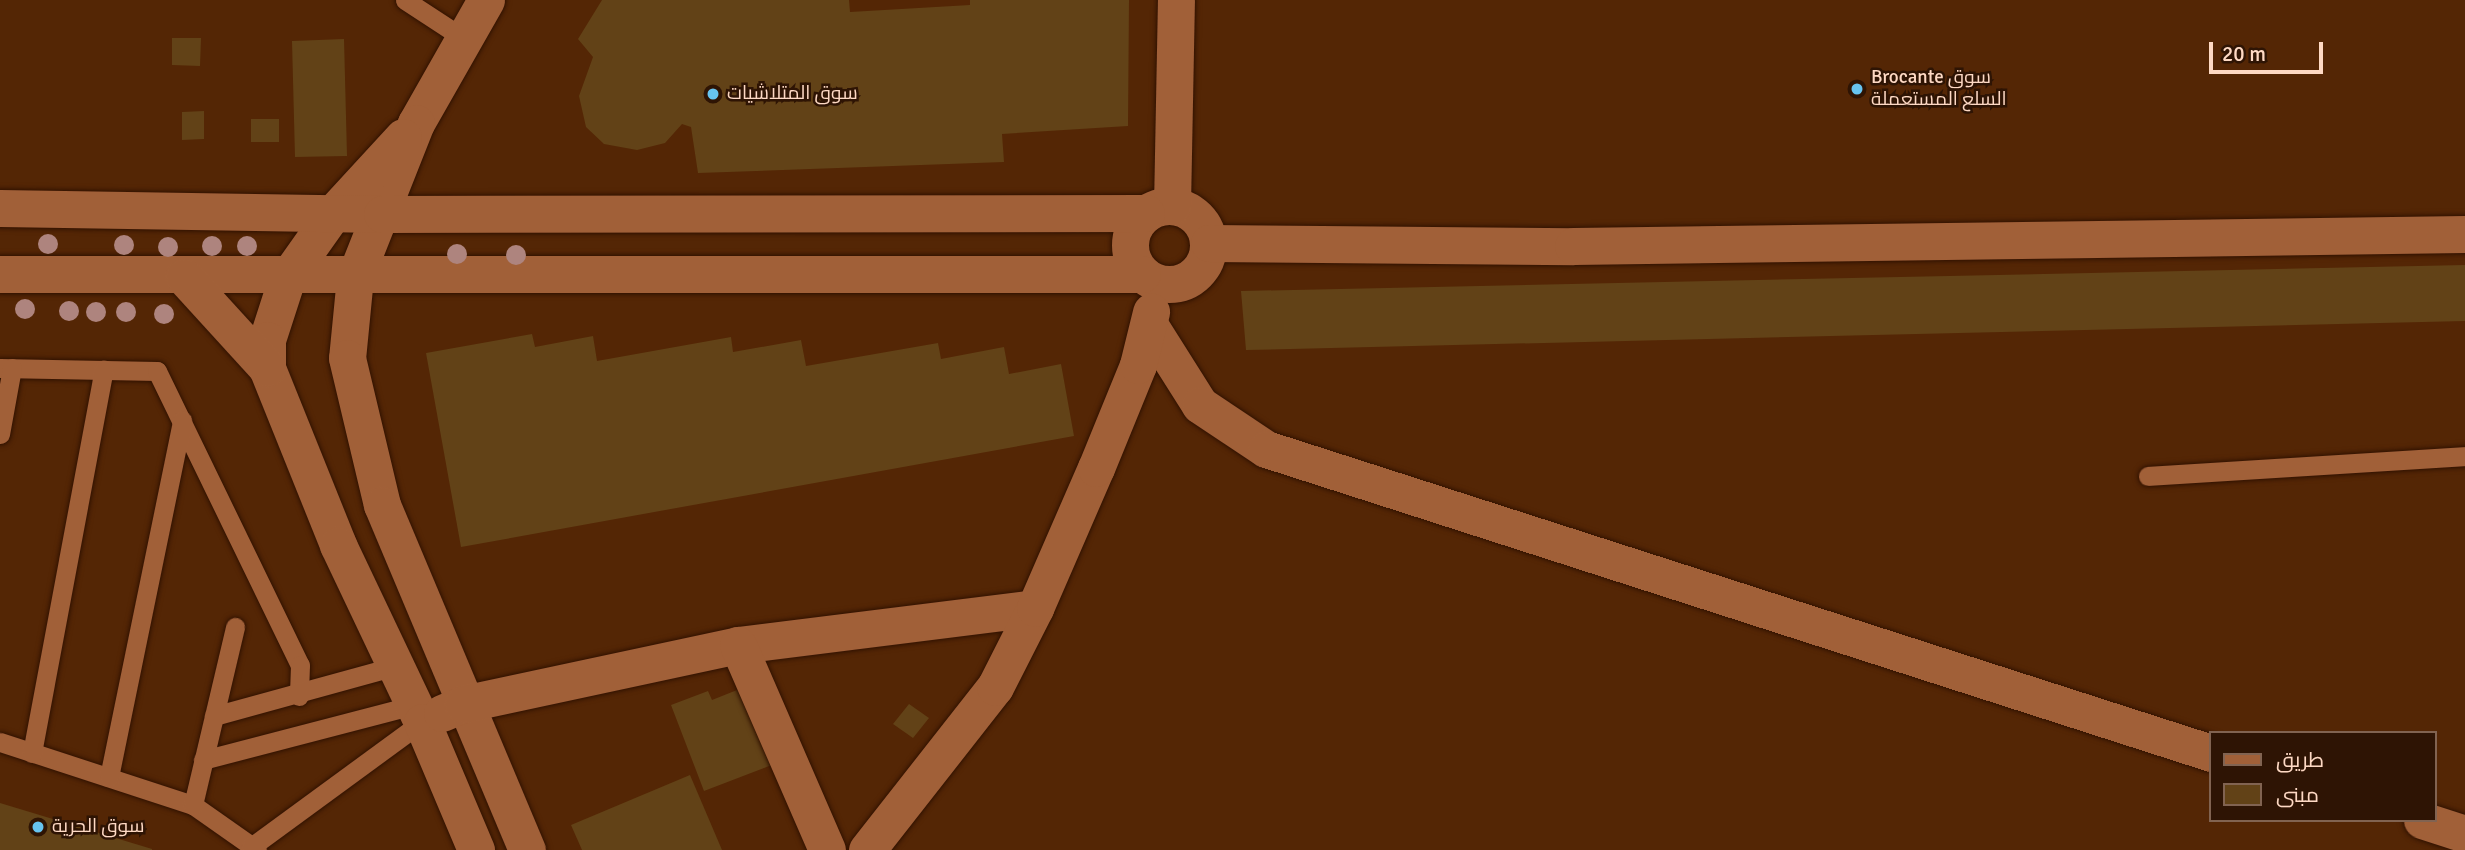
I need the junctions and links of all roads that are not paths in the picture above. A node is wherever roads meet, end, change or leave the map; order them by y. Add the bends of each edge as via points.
1 (405, 0) edge
2 (486, 0) edge
3 (1176, 0) edge
4 (463, 38) junction
5 (416, 123) junction
6 (0, 208) edge
7 (1159, 209) junction
8 (333, 213) junction
9 (382, 214) junction
10 (2465, 234) edge
11 (1209, 243) junction
12 (0, 274) edge
13 (184, 277) junction
14 (355, 277) junction
15 (286, 278) junction
16 (1147, 278) junction
17 (1150, 326) junction
18 (6, 368) edge
19 (267, 368) junction
20 (104, 370) junction
21 (182, 420) junction
22 (0, 434) edge
23 (2465, 456) edge
24 (2148, 477) dead end
25 (1035, 608) junction
26 (235, 627) dead end
27 (738, 645) junction
28 (396, 666) junction
29 (299, 696) junction
30 (463, 704) junction
31 (418, 713) junction
32 (214, 716) junction
33 (0, 742) edge
34 (32, 753) junction
35 (2210, 753) edge
36 (203, 760) junction
37 (109, 777) junction
38 (193, 805) junction
39 (2429, 822) edge
40 (2465, 834) edge
41 (254, 848) edge
42 (476, 850) edge
43 (527, 850) edge
44 (827, 850) edge
45 (867, 850) edge

1 - 4 lane
2 - 4 street
3 - 7 street
4 - 5 street
5 - 8 street
5 - 9 street
6 - 8 street
7 - 9 street
7 - 11 street via 1197,217
7 - 16 street via 1134,226 1129,243 1132,260
8 - 9 street
8 - 15 street
9 - 14 street
10 - 11 street via 1573,246
11 - 16 street via 1202,269 1191,278 1179,284
12 - 13 street
13 - 15 street
13 - 19 street
14 - 15 street
14 - 16 street
14 - 30 street via 347,358 382,505
15 - 19 street via 270,327
16 - 17 street
17 - 25 street via 1096,468
17 - 35 street via 1200,405 1266,449
18 - 20 lane
18 - 22 lane
19 - 28 street via 338,545
20 - 21 lane via 157,371
20 - 34 lane
21 - 29 lane via 300,665
21 - 37 lane
23 - 24 lane
25 - 27 street
25 - 45 street via 995,687
26 - 32 lane
27 - 30 street
27 - 44 street
28 - 29 lane
28 - 31 street
29 - 32 lane
30 - 31 street
30 - 43 street
31 - 36 lane
31 - 41 lane
31 - 42 street
32 - 36 lane
33 - 34 lane
34 - 37 lane
36 - 38 lane
37 - 38 lane
38 - 41 lane
39 - 40 street

